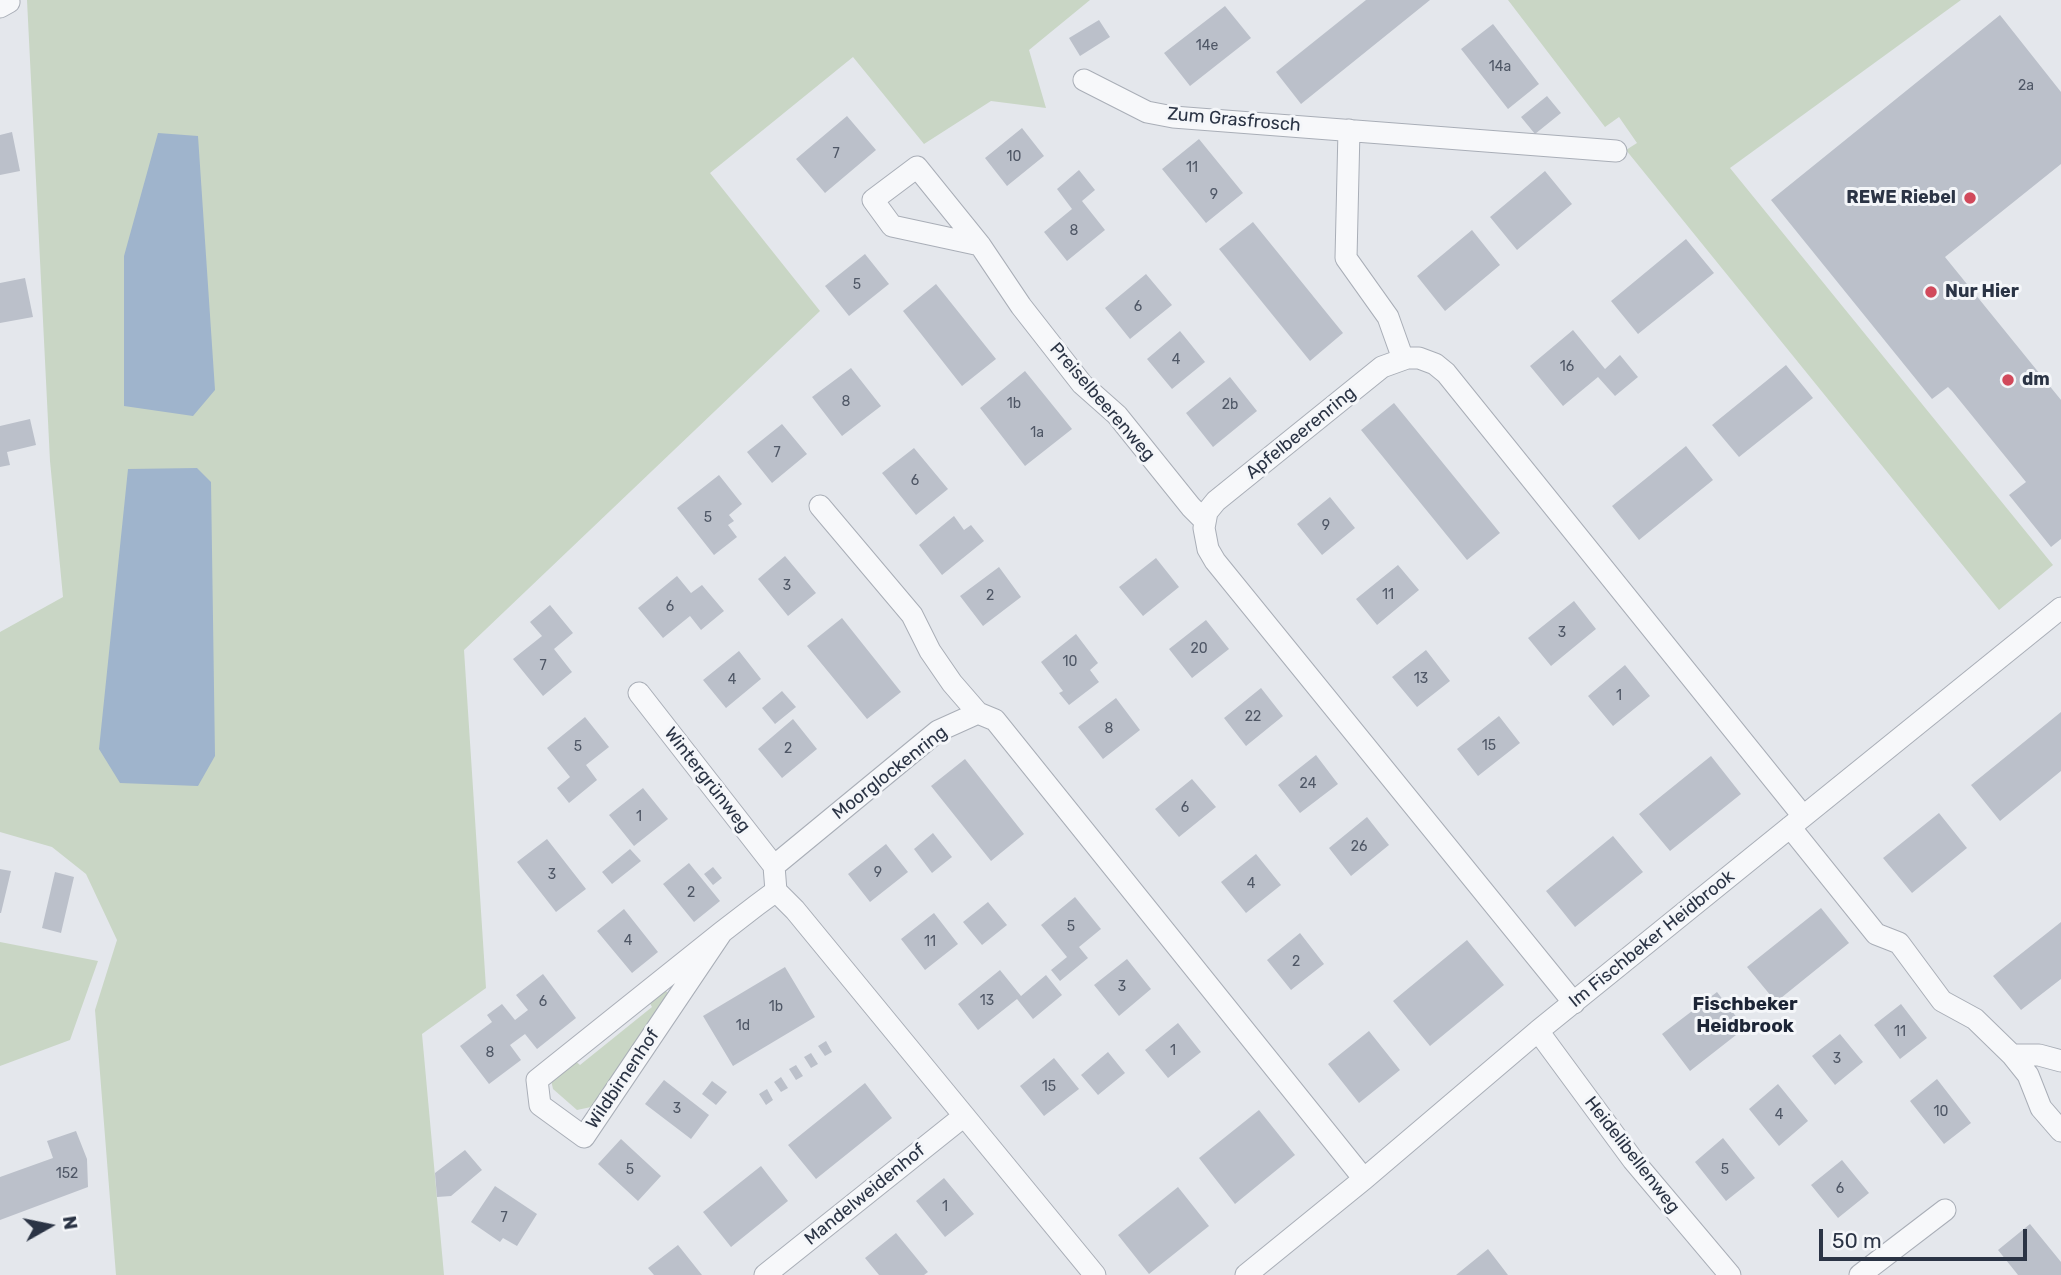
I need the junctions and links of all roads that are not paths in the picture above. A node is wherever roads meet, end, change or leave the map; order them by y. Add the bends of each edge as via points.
1 (1083, 80) dead end
2 (1349, 130) junction
3 (1616, 150) dead end
4 (980, 245) junction
5 (1404, 359) junction
6 (820, 506) dead end
7 (1204, 520) junction
8 (2061, 608) edge
9 (639, 693) dead end
10 (978, 713) junction
11 (1796, 822) junction
12 (774, 866) junction
13 (776, 891) junction
14 (722, 932) junction
15 (1574, 1003) junction
16 (1538, 1031) junction
17 (2012, 1055) junction
18 (2061, 1061) edge
19 (964, 1116) junction
20 (2061, 1131) edge
21 (1364, 1179) junction
22 (1945, 1210) dead end
23 (765, 1275) edge
24 (1095, 1275) edge
25 (1246, 1275) edge
26 (1730, 1275) edge
27 (1860, 1275) edge

1 - 2 street, Zum Grasfrosch via 1147,112
2 - 3 street, Zum Grasfrosch
2 - 5 street via 1346,258 1388,317
4 - 4 street, Preiselbeerenweg via 917,167 873,200 892,226
4 - 7 street, Preiselbeerenweg via 1082,384 1117,415
5 - 7 street, Apfelbeerenring via 1382,367 1226,493
5 - 11 street via 1430,361 1446,373
6 - 10 street via 912,615 930,651
7 - 15 street via 1204,534 1215,561
8 - 11 street, Im Fischbeker Heidbrook
9 - 12 street, Wintergrünweg
10 - 12 street, Moorglockenring via 938,731
10 - 21 street via 995,720
11 - 15 street, Im Fischbeker Heidbrook
11 - 17 street via 1876,934 1899,943 1942,1001 1975,1019
12 - 13 street
13 - 14 street, Wildbirnenhof
13 - 19 street
14 - 14 street, Wildbirnenhof via 537,1080 540,1105 584,1137
15 - 16 street, Im Fischbeker Heidbrook
16 - 21 street, Im Fischbeker Heidbrook
16 - 26 street, Heidelibellenweg via 1633,1160
17 - 18 street
17 - 20 street via 2028,1076 2041,1108
19 - 23 street, Mandelweidenhof
19 - 24 street
21 - 25 street, Im Fischbeker Heidbrook
22 - 27 street

